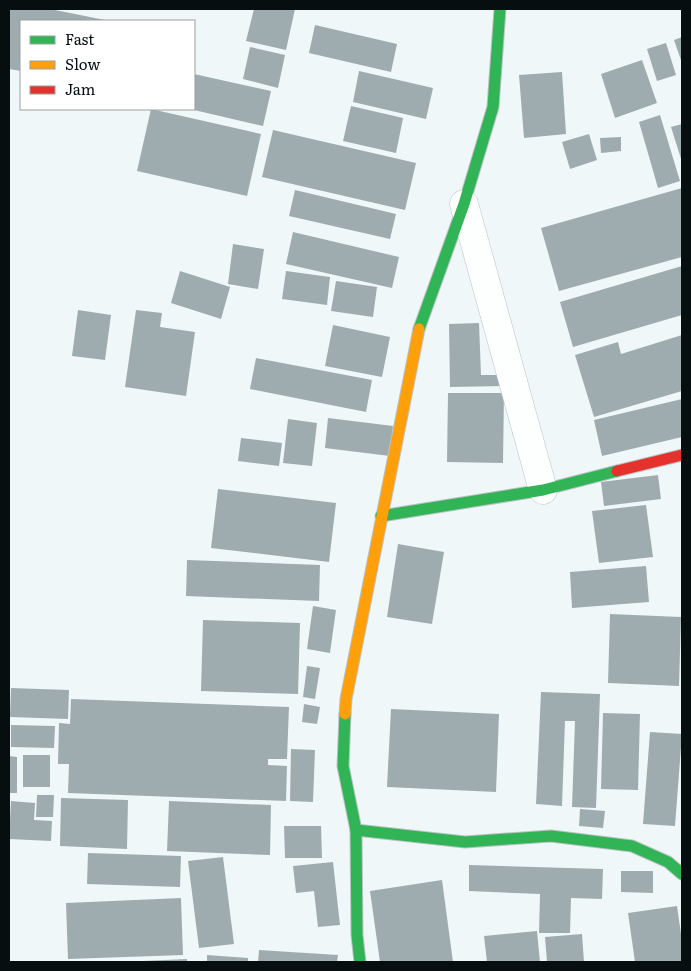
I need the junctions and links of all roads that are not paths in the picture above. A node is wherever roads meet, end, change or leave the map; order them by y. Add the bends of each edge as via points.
1 (500, 9) edge
2 (464, 204) junction
3 (682, 455) edge
4 (543, 490) junction
5 (381, 516) junction
6 (356, 830) junction
7 (682, 874) edge
8 (360, 962) edge

1 - 2 street via 493,107
2 - 4 street
2 - 5 street via 421,321
3 - 4 street
4 - 5 street
5 - 6 street via 346,699 343,766
6 - 7 street via 465,842 551,836 632,846 668,862
6 - 8 street

